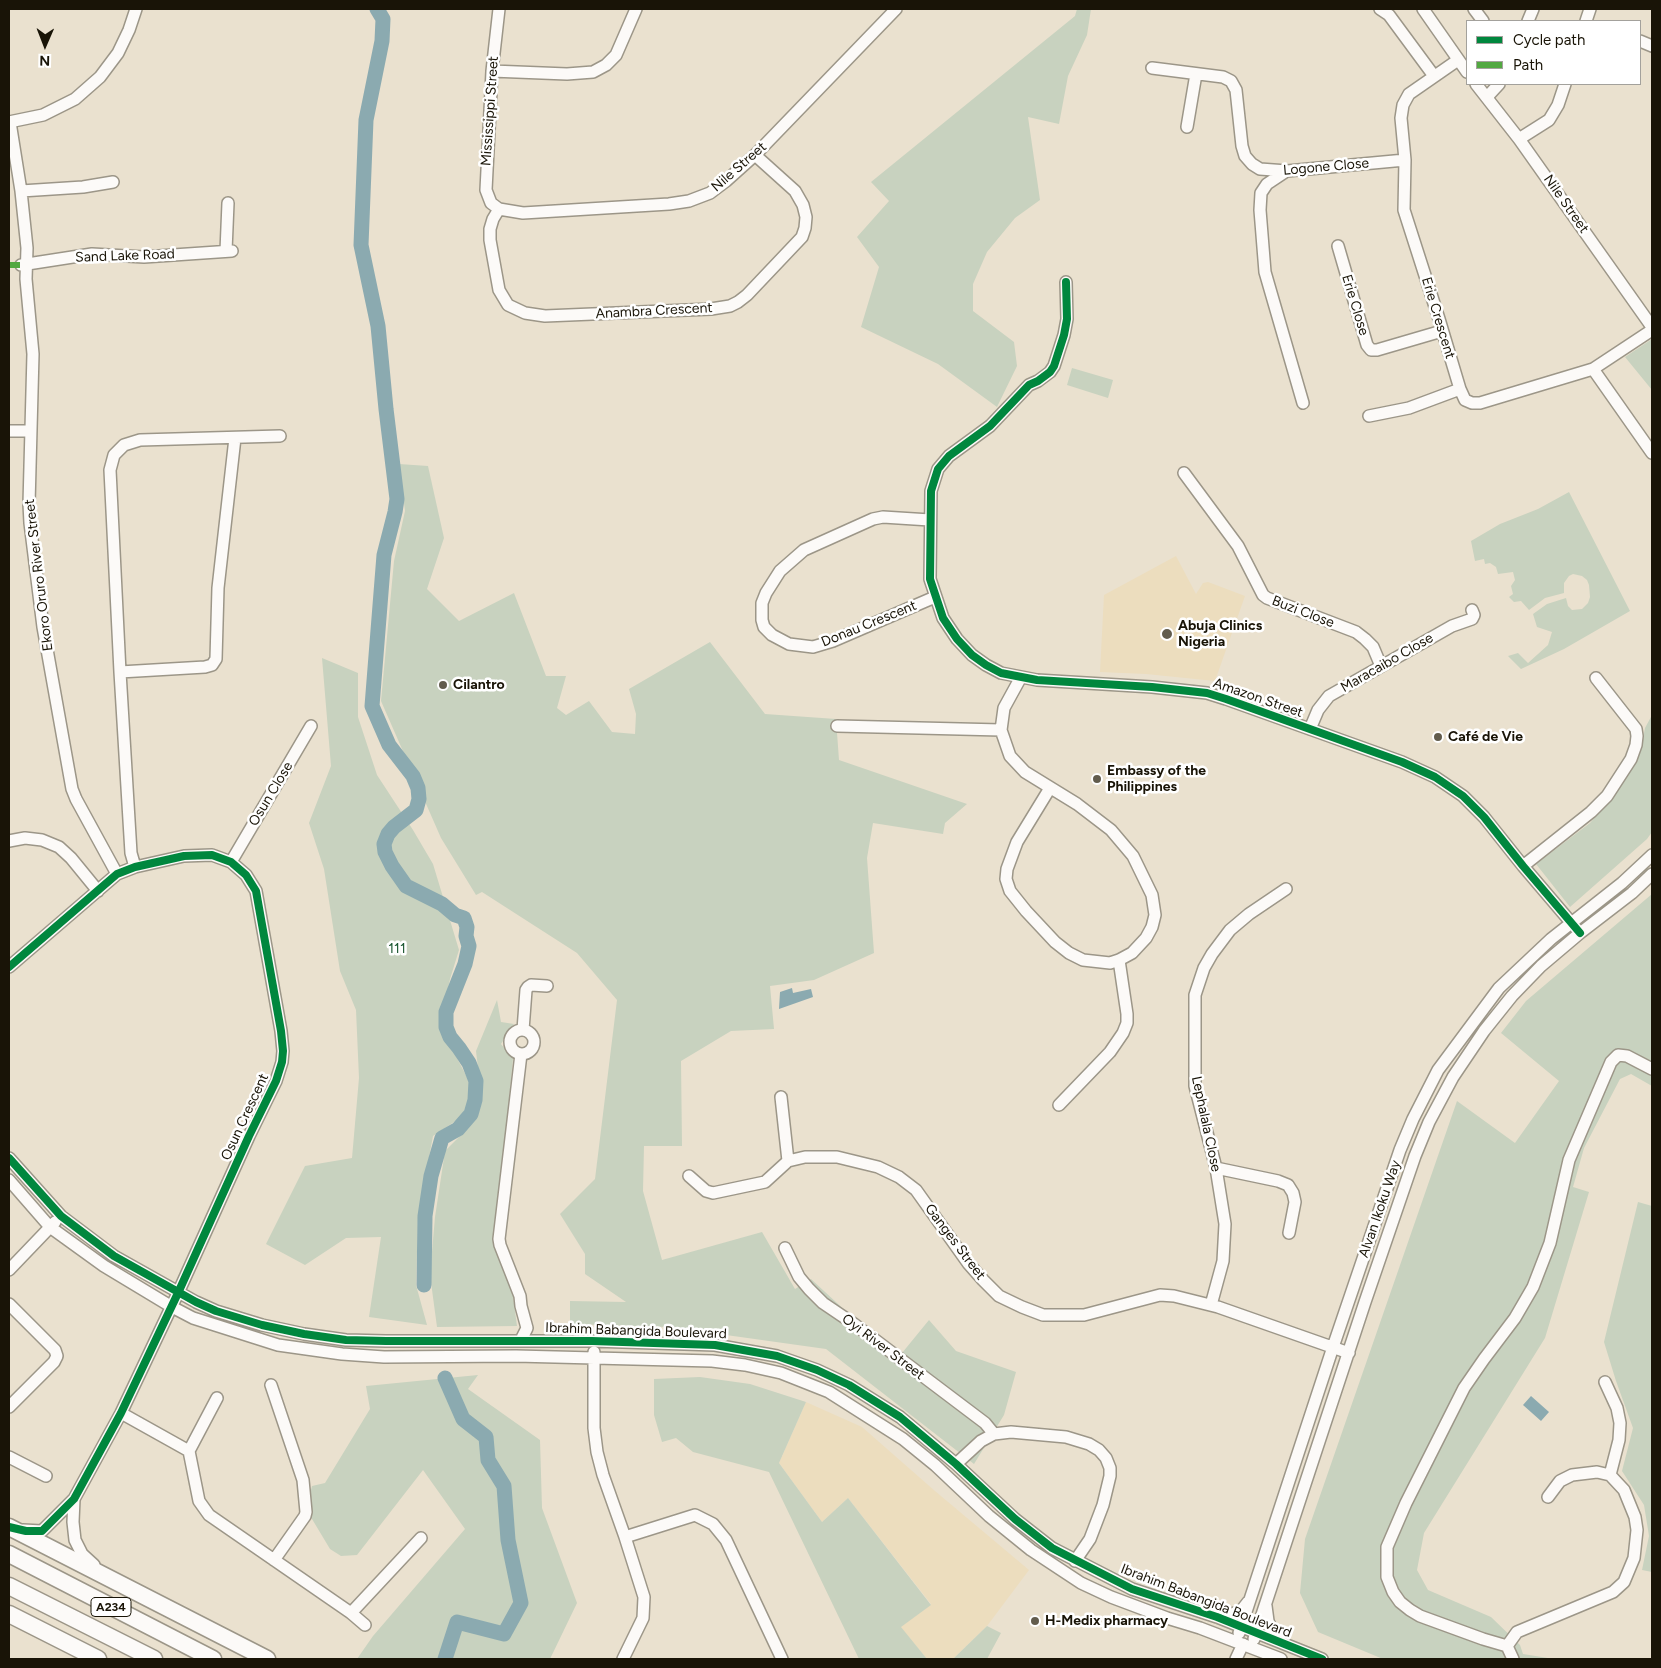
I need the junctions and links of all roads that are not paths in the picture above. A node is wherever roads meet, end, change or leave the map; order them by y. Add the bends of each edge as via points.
1 (136, 9) edge
2 (499, 9) edge
3 (636, 9) edge
4 (896, 9) edge
5 (1380, 9) edge
6 (1423, 9) edge
7 (1474, 9) edge
8 (1482, 20) edge
9 (1458, 60) junction
10 (1152, 68) dead end
11 (492, 71) junction
12 (1466, 71) edge
13 (1196, 74) junction
14 (1434, 76) junction
15 (1477, 85) edge
16 (1498, 85) edge
17 (1565, 85) edge
18 (1487, 97) junction
19 (10, 122) edge
20 (1187, 127) dead end
21 (1519, 139) junction
22 (755, 155) junction
23 (1405, 160) junction
24 (1287, 171) junction
25 (113, 182) dead end
26 (21, 191) junction
27 (228, 203) dead end
28 (499, 210) junction
29 (1338, 246) dead end
30 (23, 264) junction
31 (1066, 282) dead end
32 (1652, 329) edge
33 (1442, 331) junction
34 (1593, 369) junction
35 (1460, 389) junction
36 (1303, 402) dead end
37 (1369, 416) dead end
38 (9, 431) edge
39 (30, 431) junction
40 (280, 436) dead end
41 (235, 438) junction
42 (1652, 452) edge
43 (1184, 473) dead end
44 (930, 520) junction
45 (935, 597) junction
46 (1472, 610) dead end
47 (1381, 666) junction
48 (120, 672) junction
49 (1021, 677) junction
50 (1596, 678) dead end
51 (311, 726) dead end
52 (837, 726) dead end
53 (1310, 729) junction
54 (1001, 730) junction
55 (1050, 788) junction
56 (9, 841) edge
57 (1652, 855) edge
58 (232, 862) junction
59 (1523, 866) junction
60 (135, 867) junction
61 (116, 874) junction
62 (1652, 874) edge
63 (1286, 889) dead end
64 (98, 891) junction
65 (1570, 923) junction
66 (1580, 933) junction
67 (1120, 960) junction
68 (9, 967) edge
69 (548, 986) dead end
70 (524, 1030) junction
71 (521, 1054) junction
72 (1652, 1069) edge
73 (781, 1097) dead end
74 (1059, 1105) dead end
75 (9, 1158) edge
76 (788, 1161) junction
77 (1216, 1168) junction
78 (689, 1176) dead end
79 (9, 1180) edge
80 (61, 1216) junction
81 (50, 1227) junction
82 (1289, 1233) dead end
83 (785, 1248) dead end
84 (9, 1270) edge
85 (178, 1293) junction
86 (9, 1304) edge
87 (1211, 1305) junction
88 (172, 1307) junction
89 (521, 1340) junction
90 (592, 1341) junction
91 (1333, 1347) junction
92 (1349, 1353) junction
93 (596, 1358) junction
94 (1605, 1382) dead end
95 (272, 1385) dead end
96 (217, 1398) dead end
97 (9, 1407) edge
98 (121, 1414) junction
99 (994, 1434) junction
100 (189, 1451) junction
101 (9, 1457) edge
102 (956, 1464) junction
103 (1610, 1475) junction
104 (46, 1476) dead end
105 (1548, 1497) dead end
106 (74, 1499) junction
107 (9, 1527) edge
108 (625, 1537) junction
109 (421, 1538) dead end
110 (9, 1554) edge
111 (274, 1560) junction
112 (1075, 1561) junction
113 (104, 1575) junction
114 (9, 1586) edge
115 (1251, 1598) junction
116 (1266, 1602) junction
117 (352, 1613) junction
118 (9, 1614) edge
119 (1217, 1618) junction
120 (365, 1625) dead end
121 (1242, 1627) junction
122 (1256, 1632) junction
123 (1282, 1643) junction
124 (1243, 1644) junction
125 (1507, 1646) junction
126 (98, 1659) edge
127 (154, 1659) edge
128 (213, 1659) edge
129 (267, 1659) edge
130 (623, 1659) edge
131 (782, 1659) edge
132 (1236, 1659) edge
133 (1281, 1659) edge
134 (1322, 1659) edge
135 (1514, 1659) edge

1 - 19 street via 118,53 100,77 75,99 43,115
2 - 11 street, Mississippi Street
3 - 11 street via 616,55 593,72
4 - 22 street, Nile Street
5 - 14 street via 1389,16
6 - 9 street
7 - 8 street
9 - 12 street
9 - 14 street, Erie Crescent
10 - 13 street, Logone Close
11 - 28 street, Mississippi Street via 486,190 491,203
13 - 20 street
13 - 24 street, Logone Close via 1232,81 1245,156 1260,169
14 - 23 street, Erie Crescent via 1409,94 1403,105
15 - 18 street, Nile Street
16 - 18 street
17 - 21 street via 1549,120
18 - 21 street, Nile Street
19 - 26 street, Ekoro Oruro River Street
21 - 32 street, Nile Street
22 - 28 street, Nile Street via 710,193 689,201 523,213
22 - 28 street, Anambra Crescent via 795,191 806,217 805,228 802,237 747,294 730,306 544,316 525,313 508,305 499,290 490,240 490,229
23 - 24 street, Logone Close
23 - 33 street, Erie Crescent via 1404,210
24 - 36 street via 1267,184 1261,193 1260,203 1265,272
25 - 26 street
26 - 30 street, Ekoro Oruro River Street via 27,248
27 - 30 street, Sand Lake Road via 229,251 144,257 92,254
29 - 33 street, Erie Close via 1371,350
30 - 39 street, Ekoro Oruro River Street via 33,354
31 - 44 street, Amazon Street via 1067,319 1054,366 938,469 931,491
32 - 34 street
33 - 35 street, Erie Crescent
34 - 35 street via 1480,403 1465,400
34 - 42 street
35 - 37 street via 1410,408
38 - 39 street
39 - 61 street, Ekoro Oruro River Street via 30,523 43,627 72,789
40 - 41 street
41 - 48 street via 218,588 216,659 205,667
41 - 48 street via 140,440 124,445 114,455 110,470
43 - 47 street, Buzi Close via 1238,546 1263,595 1356,632 1372,647
44 - 45 street, Amazon Street via 930,579
44 - 45 street, Donau Crescent via 873,519 804,550 780,571 766,593 762,620 772,635 789,644 812,647
45 - 49 street, Amazon Street via 956,639 972,654 1001,673
46 - 47 street, Maracaibo Close via 1472,619 1452,626
47 - 53 street, Maracaibo Close via 1329,696 1318,710
48 - 60 street via 131,853
49 - 53 street, Amazon Street via 1206,693
49 - 54 street via 1004,708
50 - 59 street via 1636,729 1636,746 1631,759 1607,796 1591,812
51 - 58 street, Osun Close
52 - 54 street
53 - 59 street, Amazon Street via 1435,777 1463,796 1484,817
54 - 55 street via 1010,756 1025,772
55 - 67 street via 1111,830 1133,856 1149,887 1155,916 1152,927 1132,953
55 - 67 street via 1017,842 1007,869 1010,891 1055,942 1069,953 1083,960 1110,963
56 - 64 street via 26,838 59,847
57 - 65 street, Alvan Ikoku Way
58 - 60 street via 212,855 184,856
58 - 85 street, Osun Crescent via 256,891 281,1031 282,1062
59 - 65 street, Amazon Street
60 - 61 street
61 - 64 street
62 - 66 street, Alvan Ikoku Way
63 - 77 street, Lephalala Close via 1230,930 1204,968 1197,989 1194,1010 1195,1086
64 - 68 street
65 - 66 street, Amazon Street
65 - 91 street, Alvan Ikoku Way via 1498,988 1438,1070 1400,1150
66 - 92 street, Alvan Ikoku Way via 1512,996 1453,1077 1415,1156
67 - 74 street via 1127,1014 1124,1033
69 - 70 street via 528,987
70 - 71 street via 533,1037 534,1045 529,1052
70 - 71 street via 516,1031 510,1041 514,1051
71 - 89 street via 499,1239 520,1296 527,1328
72 - 125 street via 1627,1056 1618,1055 1611,1062 1569,1160 1550,1243 1533,1287 1515,1318 1464,1388 1387,1547 1387,1577 1400,1602 1420,1616
73 - 76 street
75 - 80 street, Ibrahim Babangida Boulevard
76 - 78 street via 764,1182 714,1193 706,1191
76 - 87 street, Ganges Street via 805,1157 837,1157 878,1167 900,1177 916,1190 968,1263 999,1296 1043,1315 1084,1315 1160,1295
77 - 82 street via 1288,1185 1295,1202
77 - 87 street, Lephalala Close via 1225,1224 1222,1261
79 - 81 street, Ibrahim Babangida Boulevard
80 - 81 street
80 - 85 street, Ibrahim Babangida Boulevard via 114,1256
81 - 84 street
81 - 88 street, Ibrahim Babangida Boulevard via 104,1266
83 - 99 street, Oyi River Street via 799,1277 823,1303 985,1423
85 - 88 street, Osun Crescent
85 - 89 street, Ibrahim Babangida Boulevard via 216,1311 262,1325 346,1340
86 - 97 street via 55,1350 56,1356 54,1362
87 - 91 street, Ganges Street
88 - 93 street, Ibrahim Babangida Boulevard via 193,1318 278,1345 342,1354
88 - 98 street, Osun Crescent
89 - 90 street, Ibrahim Babangida Boulevard
90 - 93 street
90 - 102 street, Ibrahim Babangida Boulevard via 715,1345 778,1356 817,1370 878,1402
91 - 92 street, Ganges Street
91 - 115 street, Alvan Ikoku Way
92 - 116 street, Alvan Ikoku Way
93 - 108 street via 594,1428 597,1452
93 - 124 street, Ibrahim Babangida Boulevard via 745,1365 781,1373 829,1392 903,1439 1030,1550 1074,1579 1112,1597
94 - 103 street via 1620,1423
95 - 111 street via 303,1480 306,1512
96 - 100 street
98 - 100 street
98 - 106 street, Osun Crescent
99 - 102 street via 981,1441
99 - 112 street via 1011,1432 1066,1437 1089,1444 1106,1458 1110,1476 1103,1505 1090,1539
100 - 111 street via 199,1501 209,1514
101 - 104 street
102 - 112 street, Ibrahim Babangida Boulevard via 1015,1519 1052,1548
103 - 105 street via 1597,1472 1572,1475 1560,1481
103 - 125 street via 1624,1490 1637,1530 1634,1558 1624,1582 1613,1592 1517,1632
106 - 107 street via 42,1531
106 - 113 street via 75,1540 82,1554
107 - 113 highway
108 - 130 street via 644,1597 644,1608 643,1618
108 - 131 street via 695,1516 714,1524 726,1540
109 - 117 street
110 - 128 highway, A234
111 - 117 street
112 - 119 street, Ibrahim Babangida Boulevard via 1132,1589
113 - 129 highway
114 - 127 highway, A234
115 - 119 street via 1241,1611
115 - 121 street, Alvan Ikoku Way
116 - 122 street, Alvan Ikoku Way
116 - 123 street via 1268,1621
117 - 120 street
118 - 126 highway
119 - 121 street, Ibrahim Babangida Boulevard
121 - 122 street, Ibrahim Babangida Boulevard
121 - 124 street, Alvan Ikoku Way
122 - 123 street, Ibrahim Babangida Boulevard
122 - 124 street, Alvan Ikoku Way
123 - 134 street, Ibrahim Babangida Boulevard
124 - 132 street
124 - 133 street, Ibrahim Babangida Boulevard
125 - 135 street

